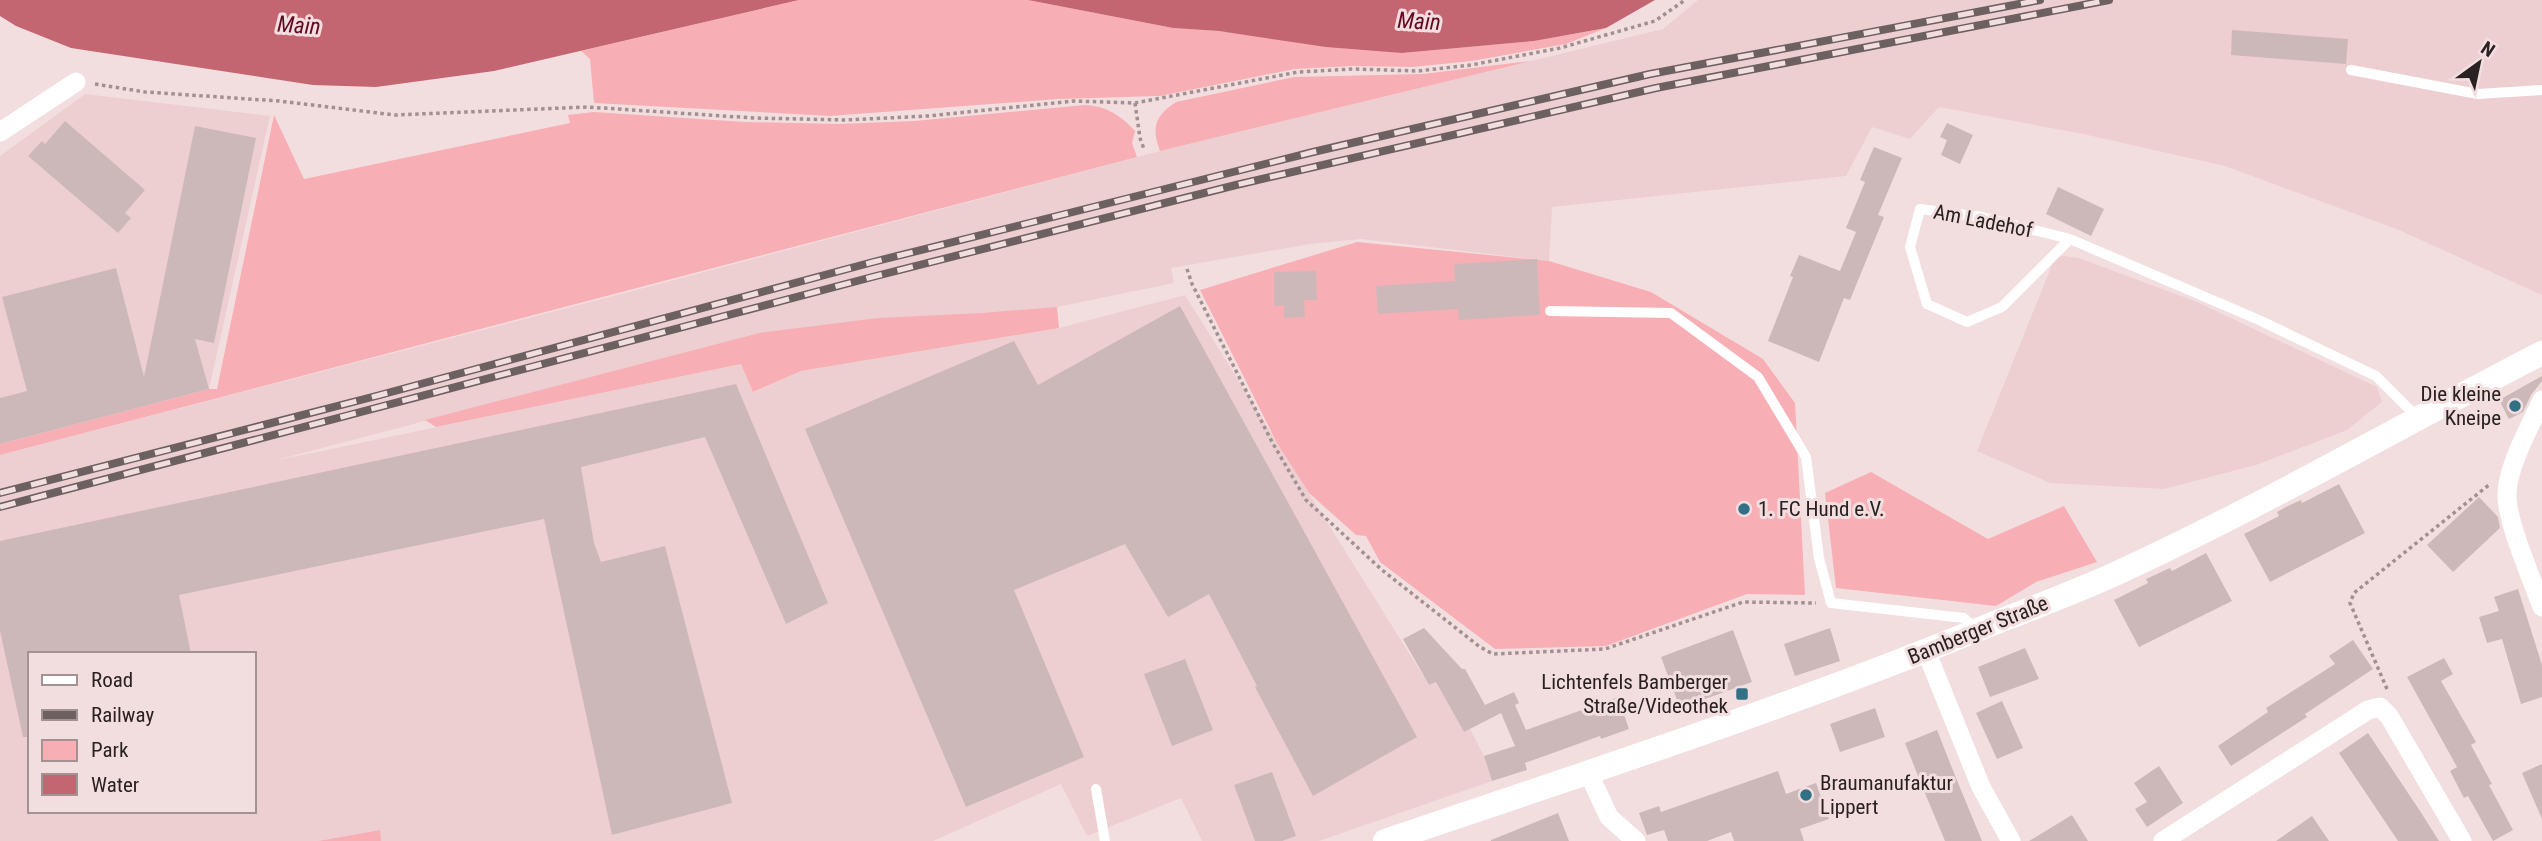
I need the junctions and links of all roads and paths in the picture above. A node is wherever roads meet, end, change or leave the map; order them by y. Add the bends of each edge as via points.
1 (1685, 0) edge
2 (2351, 69) dead end
3 (76, 82) joint
4 (2542, 90) edge
5 (1135, 103) junction
6 (0, 132) edge
7 (1144, 149) dead end
8 (2070, 239) junction
9 (1186, 269) dead end
10 (1550, 311) dead end
11 (2542, 353) edge
12 (2542, 400) edge
13 (2417, 418) junction
14 (2510, 473) junction
15 (1830, 603) junction
16 (2542, 607) edge
17 (1977, 631) junction
18 (1926, 651) junction
19 (2380, 707) junction
20 (1588, 772) junction
21 (1096, 789) dead end
22 (1105, 841) edge
23 (1385, 841) edge
24 (1636, 841) edge
25 (2011, 841) edge
26 (2163, 841) edge
27 (2462, 841) edge

1 - 5 path via 1655,21 1509,58 1418,71 1298,72
2 - 4 lane via 2478,94
3 - 5 path via 395,116 587,107 845,120 1074,101
3 - 6 street
5 - 7 path
8 - 8 lane, Am Ladehof via 2002,307 1967,322 1927,304 1910,247 1920,209 1982,217
8 - 13 lane, Am Ladehof via 2376,376
9 - 15 path via 1272,443 1306,500 1382,570 1493,654 1605,649 1743,602
10 - 15 lane via 1671,313 1758,377 1806,457 1819,558
11 - 13 street, Bamberger Straße
12 - 14 street
13 - 17 street, Bamberger Straße via 2116,573
14 - 16 street via 2507,497 2512,522
14 - 19 path via 2490,483 2354,593 2350,603 2387,688
15 - 17 lane via 1964,618
17 - 18 street, Bamberger Straße
18 - 20 street, Bamberger Straße via 1756,716
18 - 25 street via 1981,787
19 - 26 street via 2368,710
19 - 27 street
20 - 23 street, Bamberger Straße
20 - 24 street via 1609,817
21 - 22 lane

